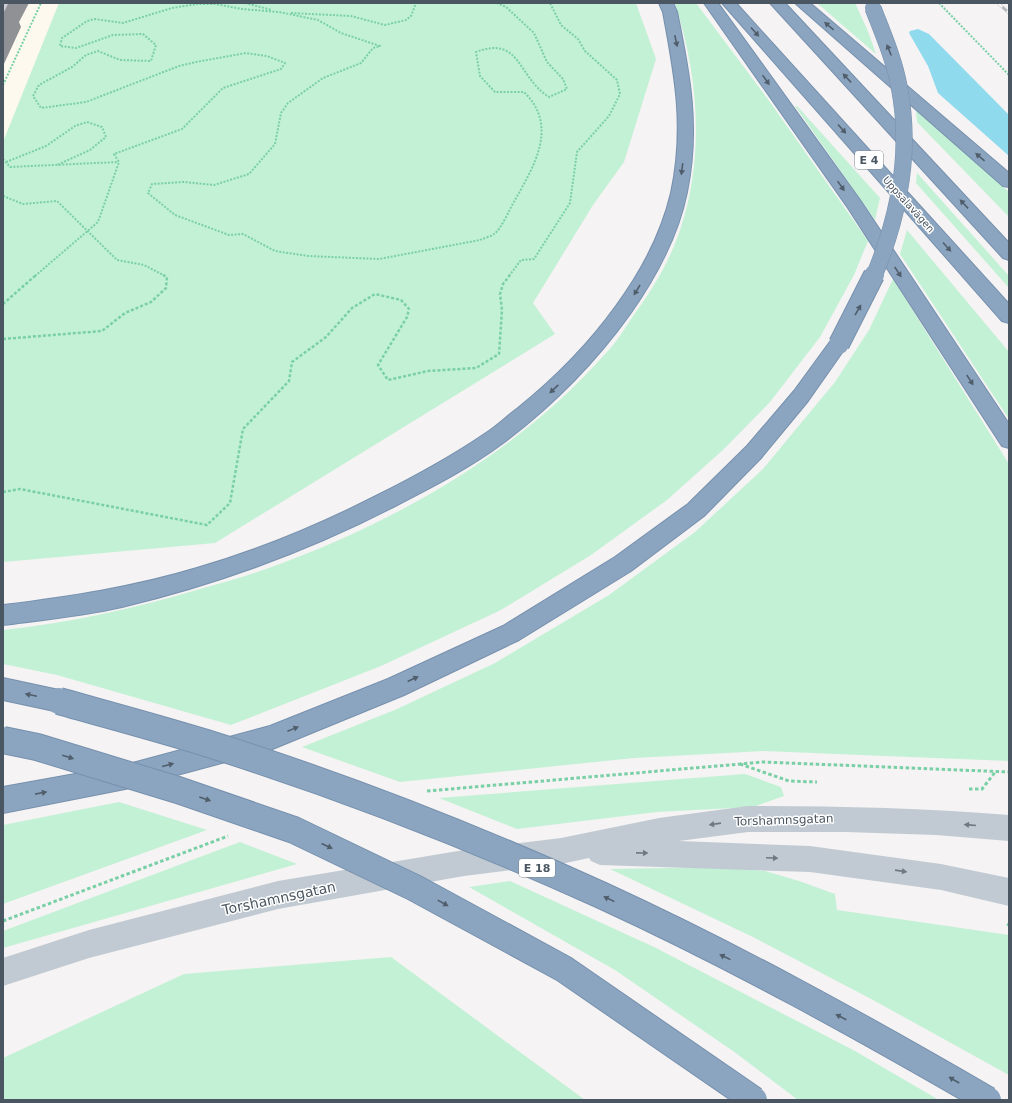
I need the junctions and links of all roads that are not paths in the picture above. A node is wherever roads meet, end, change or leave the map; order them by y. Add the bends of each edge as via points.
1 (666, 3) edge
2 (711, 3) edge
3 (729, 3) edge
4 (777, 3) edge
5 (802, 3) edge
6 (871, 6) edge
7 (1009, 182) edge
8 (1009, 254) edge
9 (1009, 316) edge
10 (1009, 440) edge
11 (3, 615) edge
12 (3, 689) edge
13 (3, 740) edge
14 (3, 800) edge
15 (1009, 828) edge
16 (561, 851) junction
17 (1009, 892) edge
18 (3, 972) edge
19 (754, 1100) edge
20 (988, 1100) edge

1 -> 11 highway via 682,71 687,133 679,193 663,245 636,292 601,341 553,390 495,438 429,479 349,520 262,557 119,598
2 -> 10 highway via 854,204
3 -> 9 highway, Uppsalavägen / E 4
8 -> 4 highway
7 -> 5 highway
14 -> 6 highway, bridge via 125,777 270,738 396,686 511,633 623,564 696,510 754,452 801,396 839,344 879,266 893,224 902,176 905,135 901,97 892,58
20 -> 12 highway, E 18, bridge via 889,1042 752,970 579,886 471,840 223,748 59,701
13 -> 19 highway, bridge via 178,790 294,830 415,888 564,969
15 -> 16 street, Torshamnsgatan via 936,822 748,819 659,831
16 -> 17 street, Torshamnsgatan via 810,859 941,877
16 - 18 street, Torshamnsgatan via 464,863 278,895 89,944

